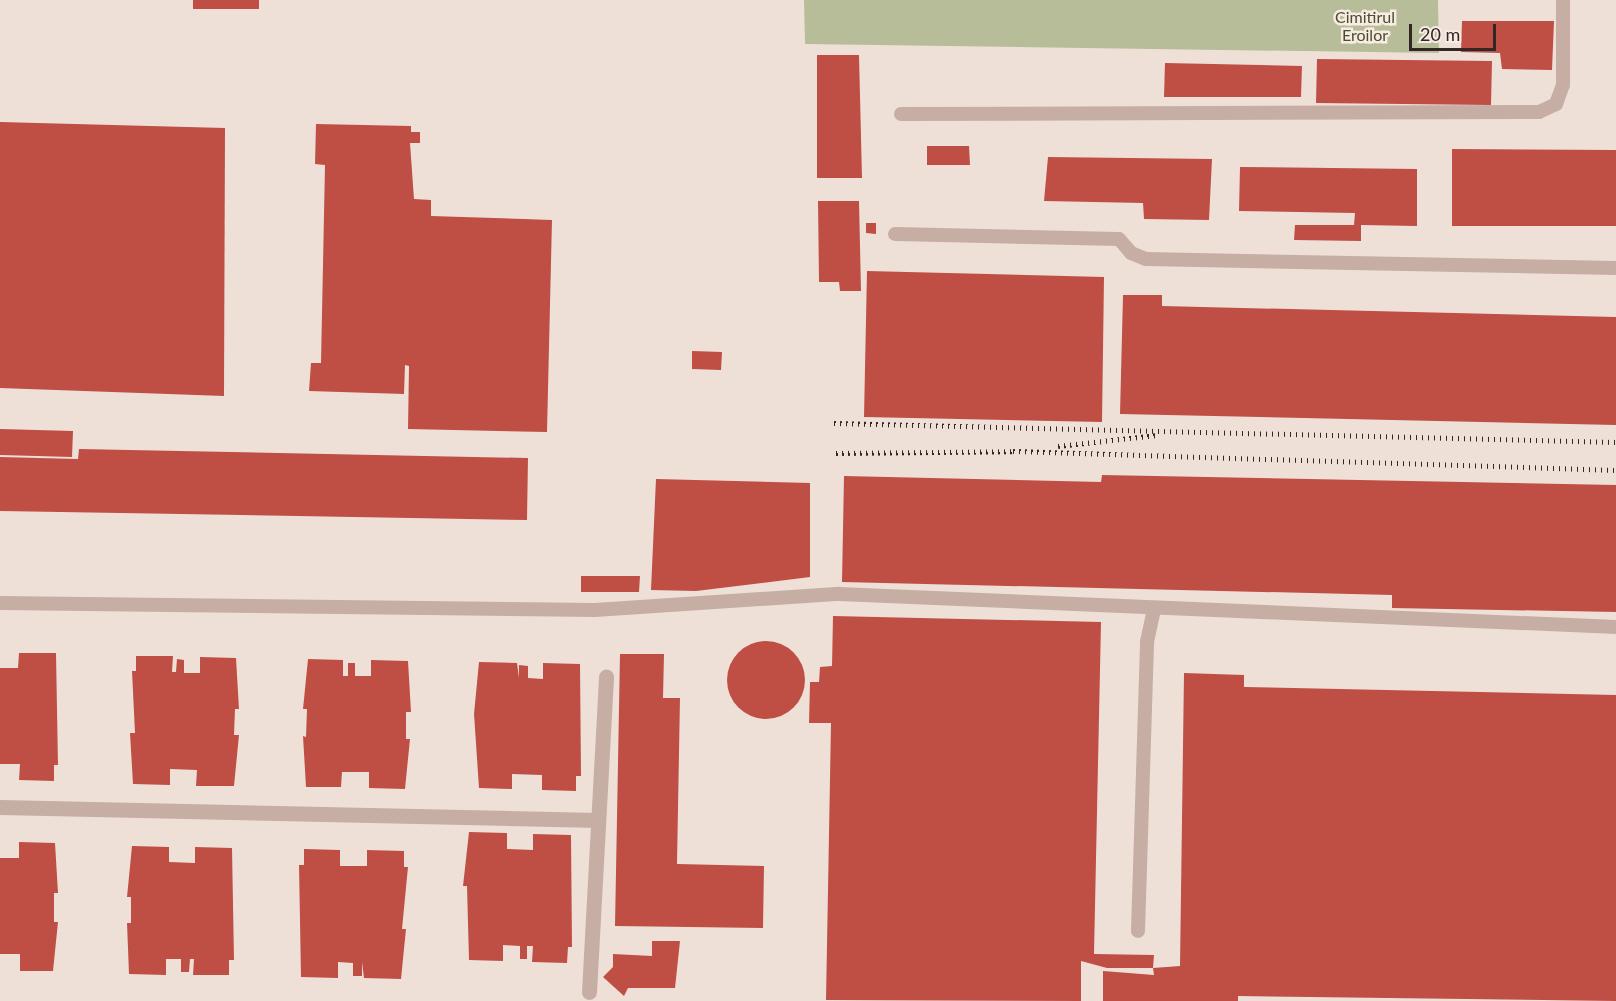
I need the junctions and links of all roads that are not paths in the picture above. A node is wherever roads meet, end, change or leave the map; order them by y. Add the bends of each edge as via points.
1 (1563, 0) edge
2 (901, 114) dead end
3 (895, 234) dead end
4 (1616, 268) edge
5 (0, 603) edge
6 (1154, 609) junction
7 (1616, 627) edge
8 (606, 676) dead end
9 (0, 807) edge
10 (598, 820) junction
11 (1138, 931) dead end
12 (589, 992) dead end

1 - 2 lane via 1563,85 1556,104 1539,112
3 - 4 lane via 1119,239 1131,253 1146,259
5 - 6 lane via 594,610 839,594
6 - 7 lane
6 - 11 lane via 1147,642
8 - 10 street
9 - 10 street
10 - 12 street

